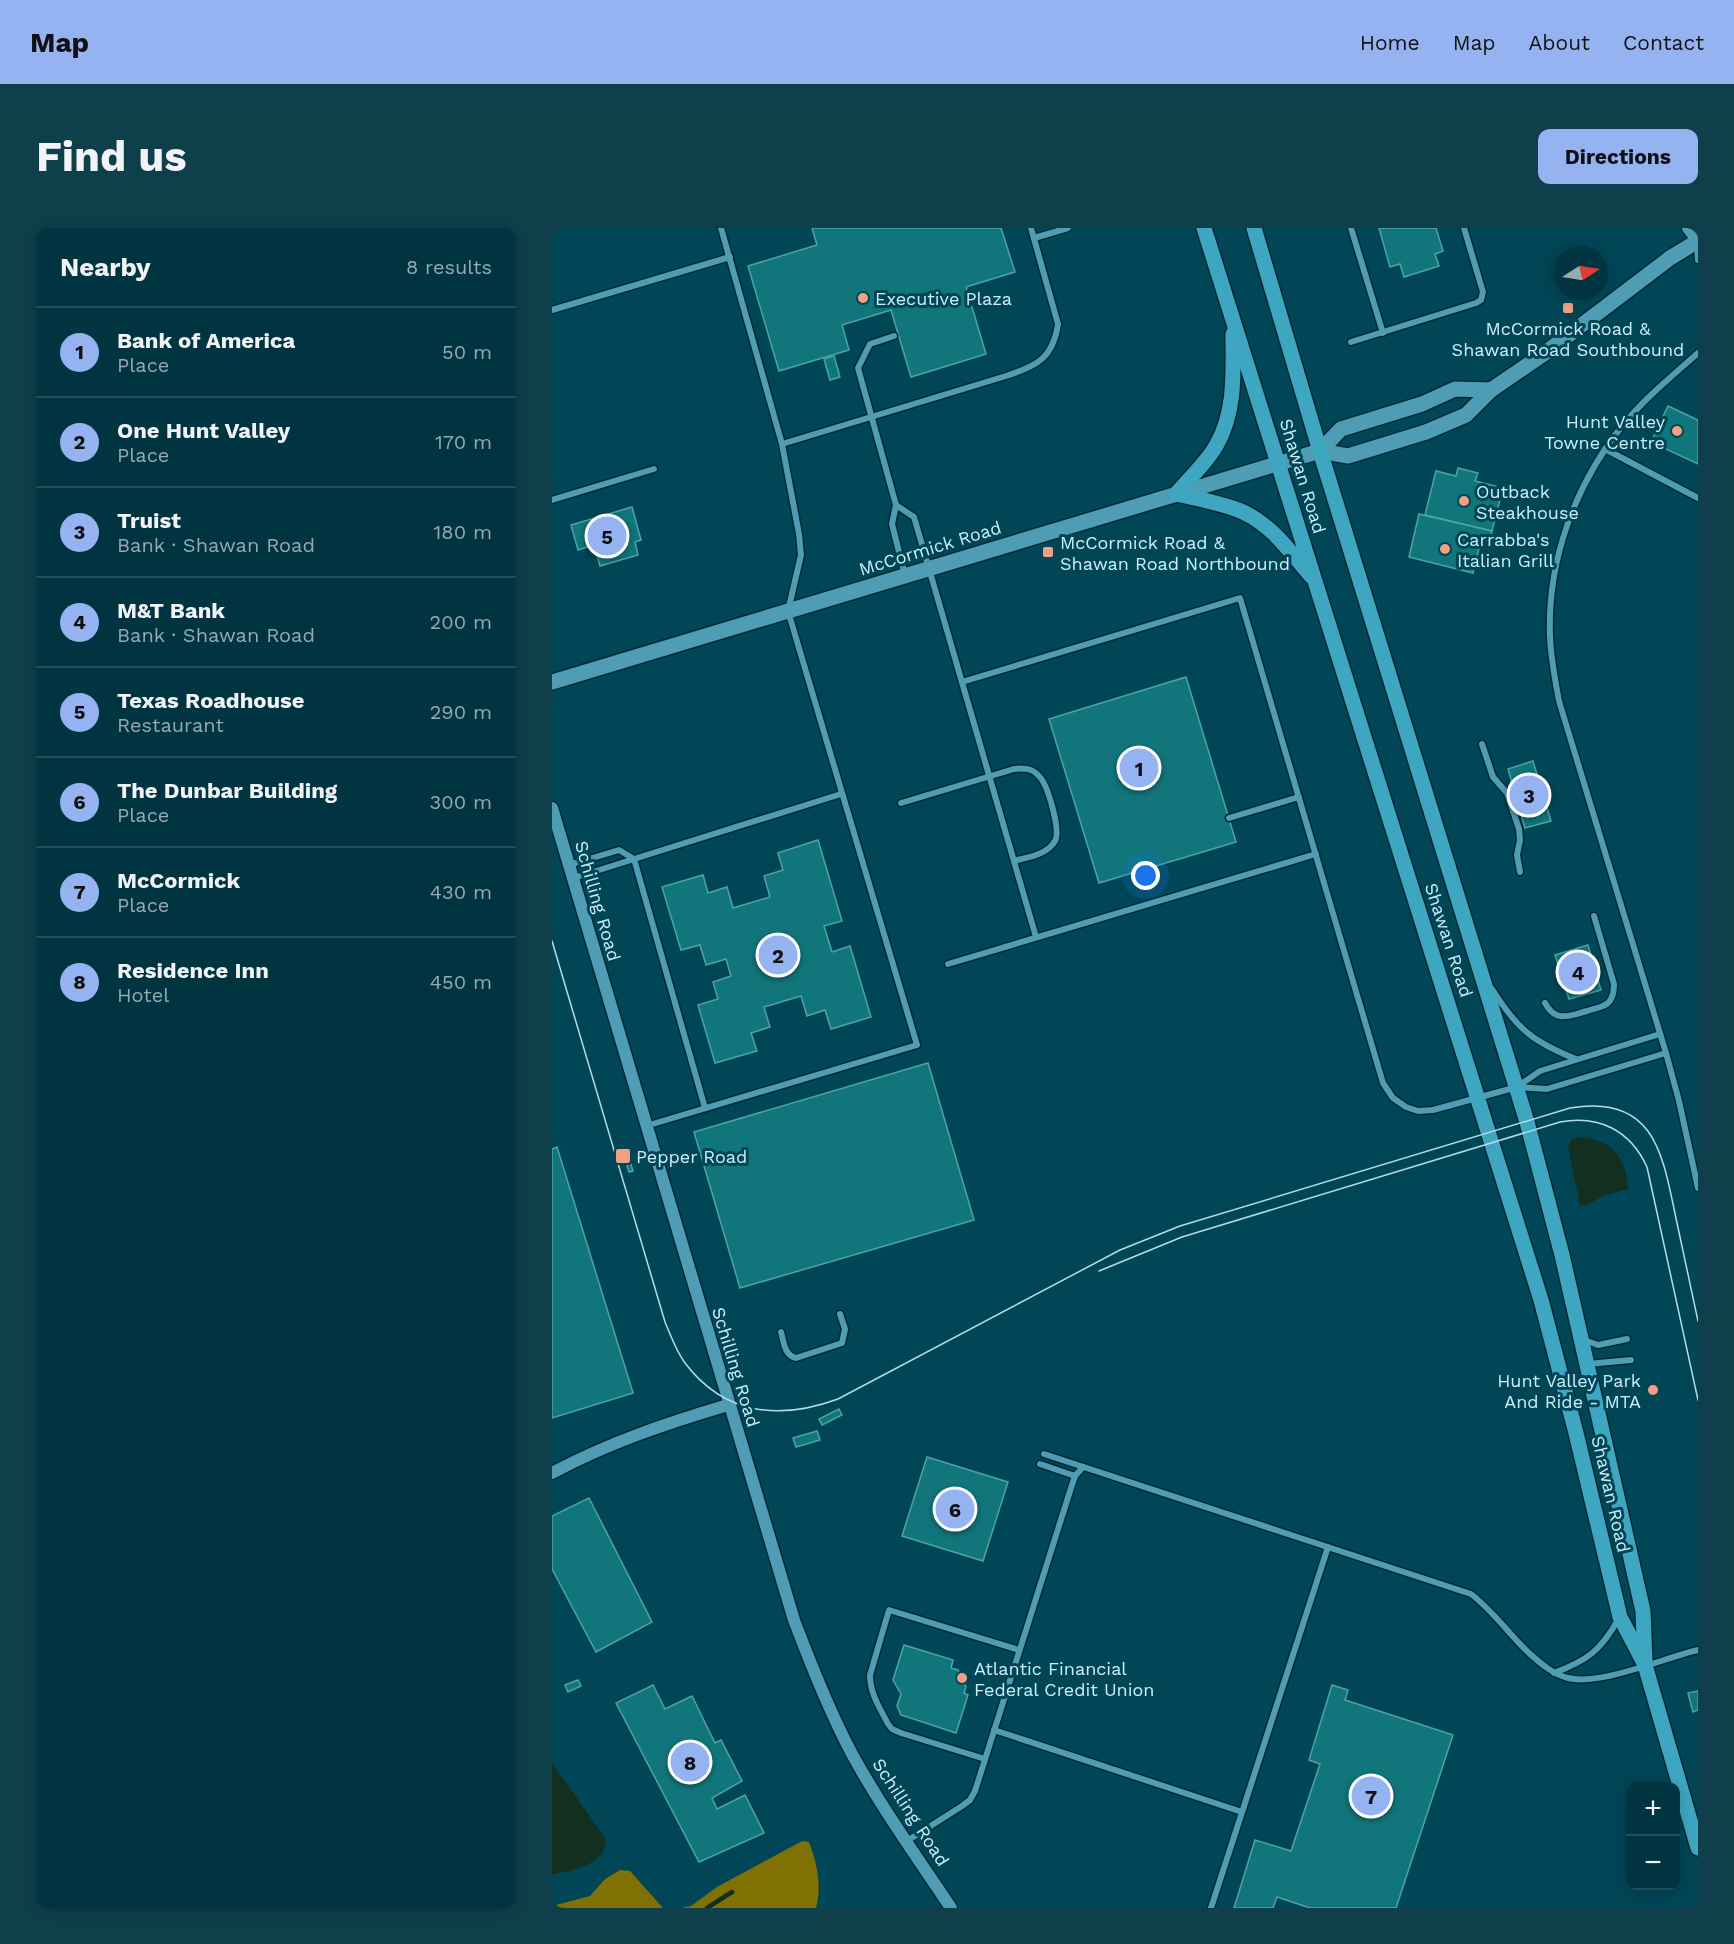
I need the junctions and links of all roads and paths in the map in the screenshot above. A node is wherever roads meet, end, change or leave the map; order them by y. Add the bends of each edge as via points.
1 (721, 228) edge
2 (1031, 228) edge
3 (1068, 228) edge
4 (1204, 228) edge
5 (1254, 228) edge
6 (1351, 228) edge
7 (1464, 228) edge
8 (1688, 228) edge
9 (1034, 238) junction
10 (1698, 241) edge
11 (730, 257) junction
12 (1698, 260) edge
13 (552, 310) edge
14 (1233, 319) junction
15 (1383, 333) junction
16 (894, 336) dead end
17 (1351, 342) dead end
18 (1698, 353) edge
19 (1491, 390) junction
20 (872, 418) junction
21 (782, 444) junction
22 (1605, 449) junction
23 (1320, 451) junction
24 (1278, 464) junction
25 (654, 469) dead end
26 (1176, 494) junction
27 (1698, 498) edge
28 (552, 500) edge
29 (896, 505) junction
30 (929, 569) junction
31 (905, 576) junction
32 (1315, 580) junction
33 (788, 611) junction
34 (552, 682) edge
35 (962, 682) junction
36 (1482, 744) dead end
37 (990, 776) junction
38 (841, 794) junction
39 (1299, 797) junction
40 (901, 803) dead end
41 (552, 808) edge
42 (1228, 818) dead end
43 (1316, 854) junction
44 (634, 859) junction
45 (1014, 861) junction
46 (569, 865) junction
47 (1520, 872) dead end
48 (573, 879) junction
49 (1594, 916) dead end
50 (1036, 938) junction
51 (948, 964) dead end
52 (1482, 974) junction
53 (1545, 1003) dead end
54 (1660, 1034) junction
55 (1666, 1053) junction
56 (1577, 1060) junction
57 (1516, 1087) junction
58 (1478, 1098) junction
59 (705, 1108) junction
60 (646, 1126) junction
61 (1698, 1188) edge
62 (840, 1314) dead end
63 (781, 1332) dead end
64 (1627, 1339) dead end
65 (1582, 1340) junction
66 (1631, 1360) dead end
67 (1587, 1365) junction
68 (1560, 1369) junction
69 (728, 1405) junction
70 (1044, 1454) dead end
71 (1040, 1464) dead end
72 (1083, 1467) junction
73 (552, 1473) edge
74 (1075, 1476) junction
75 (1328, 1547) junction
76 (1620, 1617) junction
77 (1019, 1650) junction
78 (1698, 1650) edge
79 (1645, 1665) junction
80 (1554, 1673) junction
81 (994, 1730) junction
82 (985, 1759) junction
83 (1242, 1812) junction
84 (907, 1841) junction
85 (1698, 1848) edge
86 (951, 1908) edge
87 (1211, 1908) edge

1 - 11 lane
2 - 9 lane
3 - 9 lane
4 - 14 main road, Shawan Road
5 - 23 main road, Shawan Road
6 - 15 lane
7 - 15 lane via 1483,292 1480,300
8 - 10 street
9 - 20 lane via 1058,324 1050,351 1039,363 1024,370
10 - 12 lane
10 - 19 main road, McCormick Road
11 - 13 lane
11 - 21 lane
14 - 24 main road, Shawan Road
14 - 26 main road via 1233,384 1223,430 1210,455
15 - 17 lane
16 - 20 lane via 870,344 858,368
18 - 22 lane via 1634,412
19 - 23 main road, McCormick Road via 1455,389 1422,404 1341,429
19 - 23 main road, McCormick Road via 1466,415 1426,432 1348,456
20 - 21 lane
20 - 29 lane
21 - 33 lane via 801,555
22 - 27 lane
22 - 54 lane via 1581,492 1561,546 1552,596 1552,660 1559,700
23 - 24 main road, McCormick Road
23 - 52 main road, Shawan Road
24 - 26 main road, McCormick Road
24 - 32 main road, Shawan Road
25 - 28 lane
26 - 30 main road, McCormick Road
26 - 32 main road via 1232,507 1256,519
29 - 30 lane via 914,517
29 - 31 lane via 892,524
30 - 31 main road, McCormick Road
30 - 35 lane
31 - 33 main road, McCormick Road
32 - 58 main road, Shawan Road
33 - 34 main road, McCormick Road
33 - 38 lane
35 - 37 lane
35 - 39 lane via 1240,598
36 - 47 lane via 1493,777 1508,793 1519,829
37 - 40 lane
37 - 45 lane
37 - 45 lane via 1027,768 1039,774 1045,783 1057,828 1056,839 1050,848 1037,855
38 - 44 lane
38 - 59 lane via 917,1045
39 - 42 lane
39 - 43 lane
41 - 46 street, Schilling Road
43 - 50 lane
43 - 58 lane via 1383,1083 1393,1098 1418,1111
44 - 46 lane via 619,850
44 - 48 lane
44 - 59 lane
45 - 50 lane
46 - 48 street, Schilling Road
48 - 60 street, Schilling Road
49 - 53 lane via 1614,984 1611,1000 1566,1017 1550,1012
50 - 51 lane
52 - 56 lane via 1518,1026 1531,1037
52 - 57 main road, Shawan Road
54 - 55 lane
54 - 56 lane
55 - 57 lane via 1546,1089
55 - 61 lane
56 - 57 lane via 1540,1071
57 - 58 lane
57 - 65 main road, Shawan Road
58 - 68 main road, Shawan Road
59 - 60 lane
60 - 69 street, Schilling Road
62 - 63 lane via 845,1329 842,1343 796,1358 786,1352
64 - 65 lane via 1598,1344
65 - 67 main road, Shawan Road
66 - 67 lane
67 - 68 main road
67 - 79 main road, Shawan Road via 1643,1611
68 - 76 main road, Shawan Road
69 - 73 street via 617,1442
69 - 84 street, Schilling Road via 809,1662 852,1754
70 - 72 lane
71 - 74 lane
72 - 74 lane
72 - 75 lane
74 - 77 lane
75 - 80 lane via 1471,1594
75 - 83 lane
76 - 79 main road, Shawan Road
76 - 80 lane via 1592,1655
77 - 81 lane
77 - 82 lane via 889,1610 870,1675 871,1691 892,1729
78 - 79 lane
79 - 80 lane via 1588,1680
79 - 85 main road, Shawan Road
81 - 82 lane
81 - 83 lane
82 - 84 lane via 970,1800
83 - 87 lane
84 - 86 street, Schilling Road

